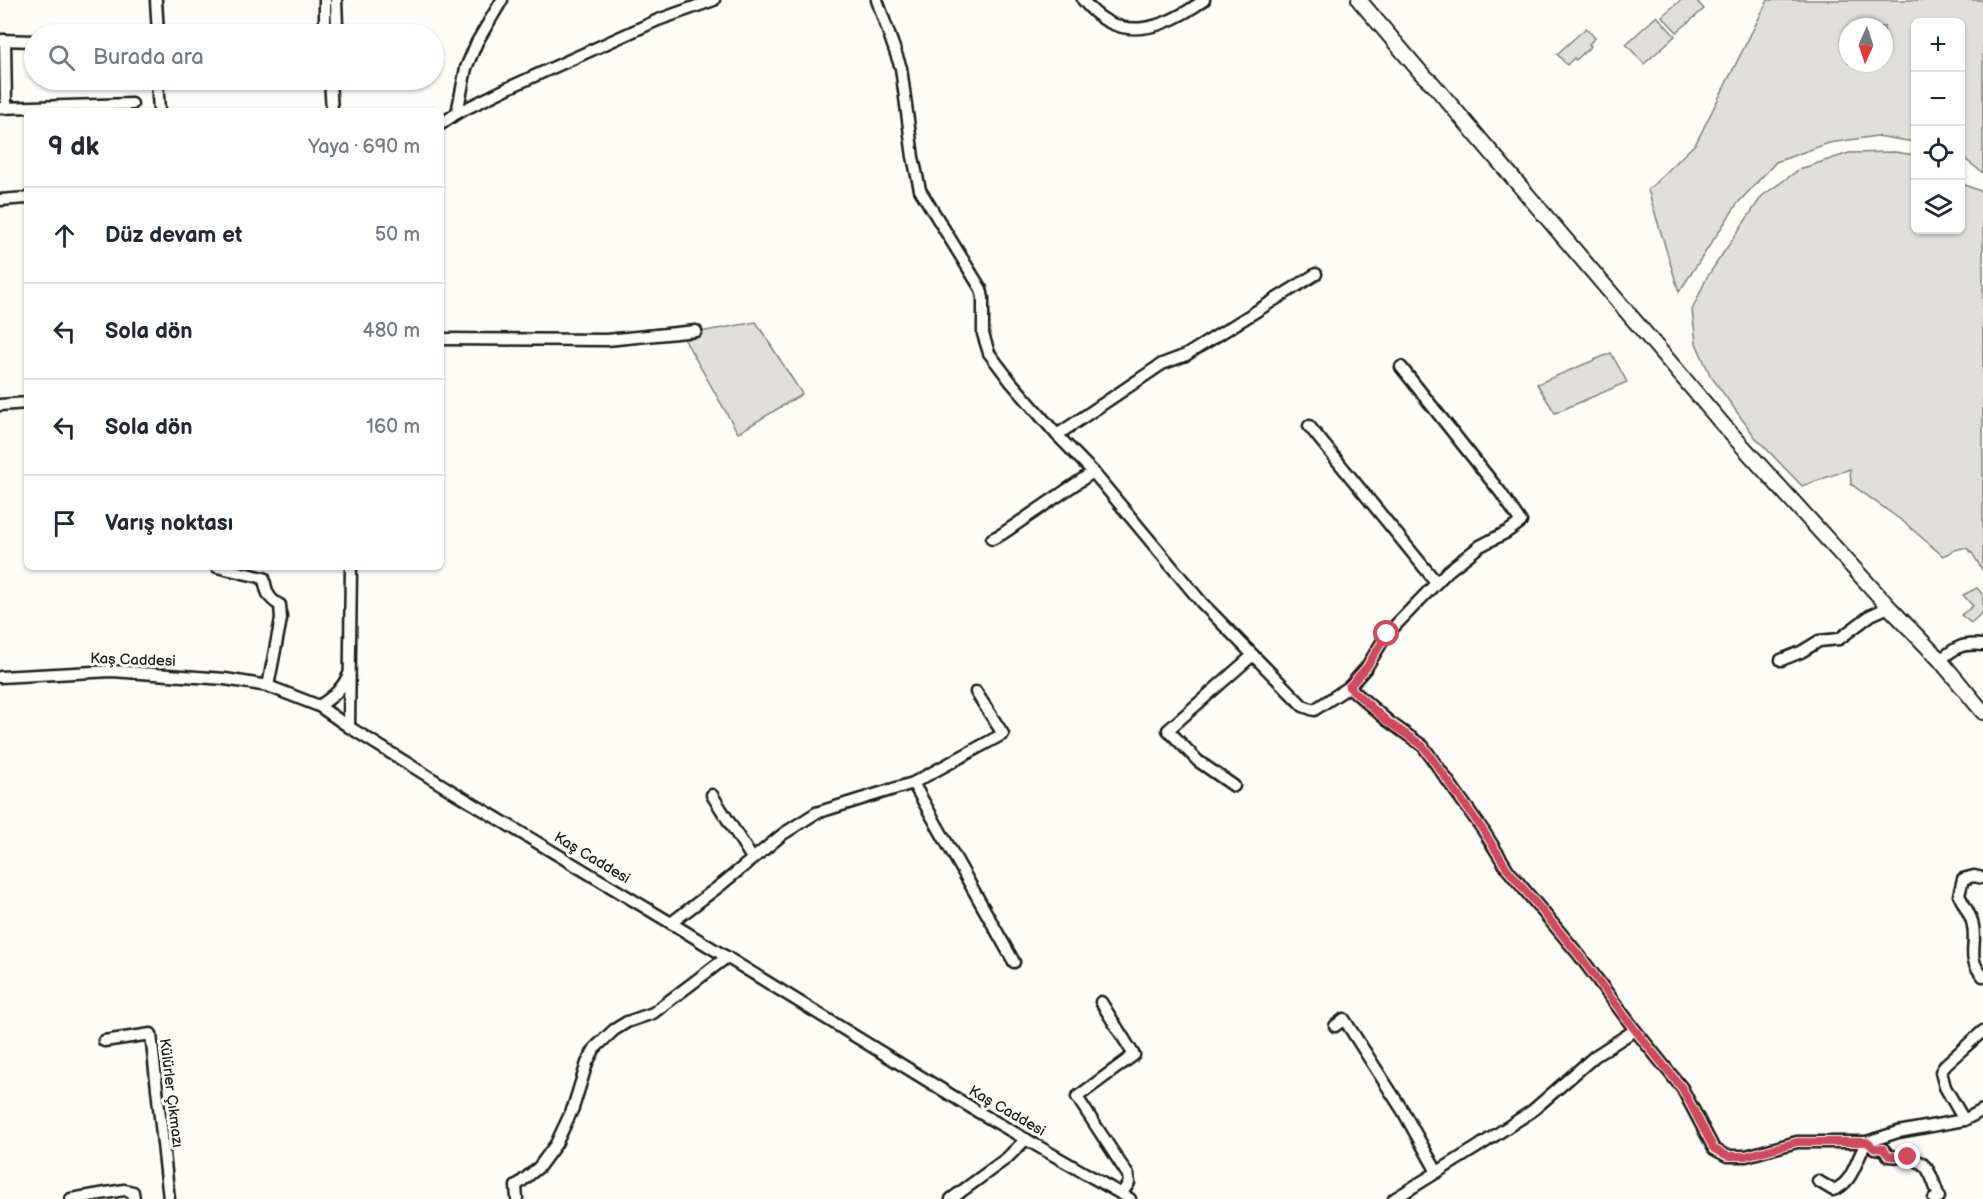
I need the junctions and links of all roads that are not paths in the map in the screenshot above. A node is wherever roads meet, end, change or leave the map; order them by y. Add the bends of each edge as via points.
1 (156, 0) edge
2 (325, 0) edge
3 (336, 0) edge
4 (502, 0) edge
5 (714, 0) edge
6 (877, 0) edge
7 (1083, 0) edge
8 (1204, 0) edge
9 (1359, 0) edge
10 (157, 24) edge
11 (325, 24) edge
12 (337, 24) edge
13 (2, 40) edge
14 (24, 41) edge
15 (158, 90) edge
16 (331, 90) edge
17 (132, 105) dead end
18 (3, 108) edge
19 (159, 108) edge
20 (332, 108) edge
21 (457, 113) junction
22 (444, 122) edge
23 (24, 198) edge
24 (0, 200) edge
25 (1316, 274) dead end
26 (696, 331) dead end
27 (444, 339) edge
28 (1401, 367) dead end
29 (24, 402) edge
30 (0, 405) edge
31 (1310, 426) dead end
32 (1057, 435) junction
33 (1093, 472) junction
34 (992, 539) dead end
35 (231, 570) edge
36 (351, 570) edge
37 (1436, 582) junction
38 (1888, 607) junction
39 (1983, 645) edge
40 (1253, 655) junction
41 (1781, 660) dead end
42 (1940, 660) junction
43 (351, 671) junction
44 (0, 677) edge
45 (268, 686) junction
46 (1349, 687) junction
47 (976, 692) dead end
48 (319, 706) junction
49 (1983, 712) edge
50 (349, 728) junction
51 (913, 783) junction
52 (1234, 786) dead end
53 (712, 795) dead end
54 (752, 858) junction
55 (1983, 878) edge
56 (671, 922) junction
57 (1978, 941) edge
58 (727, 957) junction
59 (1014, 962) dead end
60 (1983, 976) edge
61 (1101, 1002) dead end
62 (1335, 1026) dead end
63 (1635, 1030) junction
64 (1983, 1031) edge
65 (104, 1041) dead end
66 (1983, 1110) edge
67 (1964, 1120) junction
68 (1026, 1139) junction
69 (1867, 1142) junction
70 (1437, 1172) junction
71 (1818, 1181) dead end
72 (1836, 1194) edge
73 (1126, 1196) edge
74 (71, 1199) edge
75 (134, 1199) edge
76 (169, 1199) edge
77 (517, 1199) edge
78 (951, 1199) edge
79 (1394, 1199) edge
80 (1934, 1199) edge

1 - 10 street
2 - 11 street
3 - 12 street
4 - 21 street via 466,69
5 - 21 street via 658,20
6 - 32 street via 901,68 920,190 981,289 983,334 990,353
7 - 8 street via 1103,21 1126,28 1150,28 1183,15
9 - 38 main road via 1725,427
13 - 14 street
13 - 18 street
15 - 19 street
16 - 20 street
17 - 18 street
21 - 22 street
23 - 24 street
25 - 32 street via 1186,355 1162,364
26 - 27 street via 607,340
28 - 37 street via 1521,522 1480,546
29 - 30 street
31 - 37 street
32 - 33 street
33 - 34 street
33 - 40 street via 1202,603
35 - 45 street via 264,578 267,593 280,605 281,619
36 - 43 street
37 - 46 street via 1387,634
38 - 41 street via 1839,639 1819,641
38 - 42 main road
39 - 42 street via 1969,643 1956,647
40 - 46 street via 1303,706 1314,710
40 - 52 street via 1167,730 1198,761
42 - 49 main road
43 - 48 street via 333,697
43 - 50 street
44 - 45 street, Kaş Caddesi via 112,671
45 - 48 street, Kaş Caddesi
46 - 63 street via 1388,722 1423,746 1508,870
47 - 51 street via 1003,734
48 - 50 street, Kaş Caddesi
50 - 56 street, Kaş Caddesi
51 - 54 street via 816,813
51 - 59 street
53 - 54 street
54 - 56 street
55 - 57 street via 1963,879 1959,895
56 - 58 street, Kaş Caddesi
57 - 60 street via 1972,956 1975,968
58 - 68 street, Kaş Caddesi
58 - 77 street via 653,1013 627,1022 595,1048 556,1144 540,1167 516,1186
61 - 73 street via 1134,1055 1077,1097 1128,1175
62 - 70 street via 1344,1019 1403,1110
63 - 69 street via 1682,1088 1714,1149 1728,1156 1746,1156 1797,1142
63 - 70 street via 1595,1056 1532,1111
64 - 67 street via 1941,1072
65 - 76 street, Külürler Çıkmazı via 151,1034
66 - 67 street
67 - 69 street
68 - 73 street, Kaş Caddesi
68 - 78 street
69 - 72 street via 1858,1164
69 - 80 street via 1889,1156 1921,1162 1929,1169 1939,1197
70 - 79 street
71 - 72 street
74 - 75 street via 124,1190 133,1192

